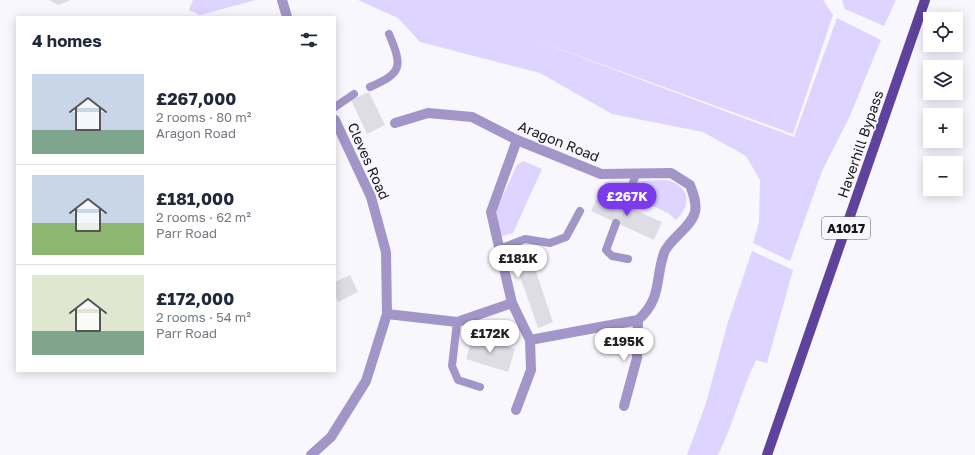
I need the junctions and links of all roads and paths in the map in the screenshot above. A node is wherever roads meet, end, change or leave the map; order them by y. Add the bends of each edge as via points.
1 (282, 0) edge
2 (925, 0) edge
3 (287, 16) edge
4 (389, 34) dead end
5 (370, 87) dead end
6 (354, 94) dead end
7 (336, 106) edge
8 (395, 123) dead end
9 (336, 126) edge
10 (517, 140) junction
11 (636, 174) junction
12 (625, 205) dead end
13 (580, 210) dead end
14 (616, 223) dead end
15 (499, 249) junction
16 (628, 258) dead end
17 (512, 303) junction
18 (386, 314) junction
19 (638, 320) junction
20 (457, 322) junction
21 (530, 340) junction
22 (480, 387) dead end
23 (624, 406) dead end
24 (516, 410) dead end
25 (311, 455) edge
26 (767, 455) edge

1 - 3 street
2 - 26 main road, Haverhill Bypass / A1017
4 - 5 lane via 398,67 394,75
6 - 7 lane
8 - 10 street, Aragon Road via 428,113 472,117
9 - 18 street, Cleves Road via 371,197 386,252
10 - 11 street, Aragon Road via 601,174
10 - 15 street via 491,212
11 - 12 lane
11 - 19 street, Aragon Road via 671,173 690,185 695,212 664,252 649,311
13 - 15 lane via 566,237 550,243 525,239
14 - 16 lane via 606,250 612,256
15 - 17 street
17 - 20 street
17 - 21 street
18 - 20 street
18 - 25 street, Cleves Road via 366,381 331,438
19 - 21 street
19 - 23 street via 637,358
20 - 22 lane via 452,366 458,380
21 - 24 street via 531,370

